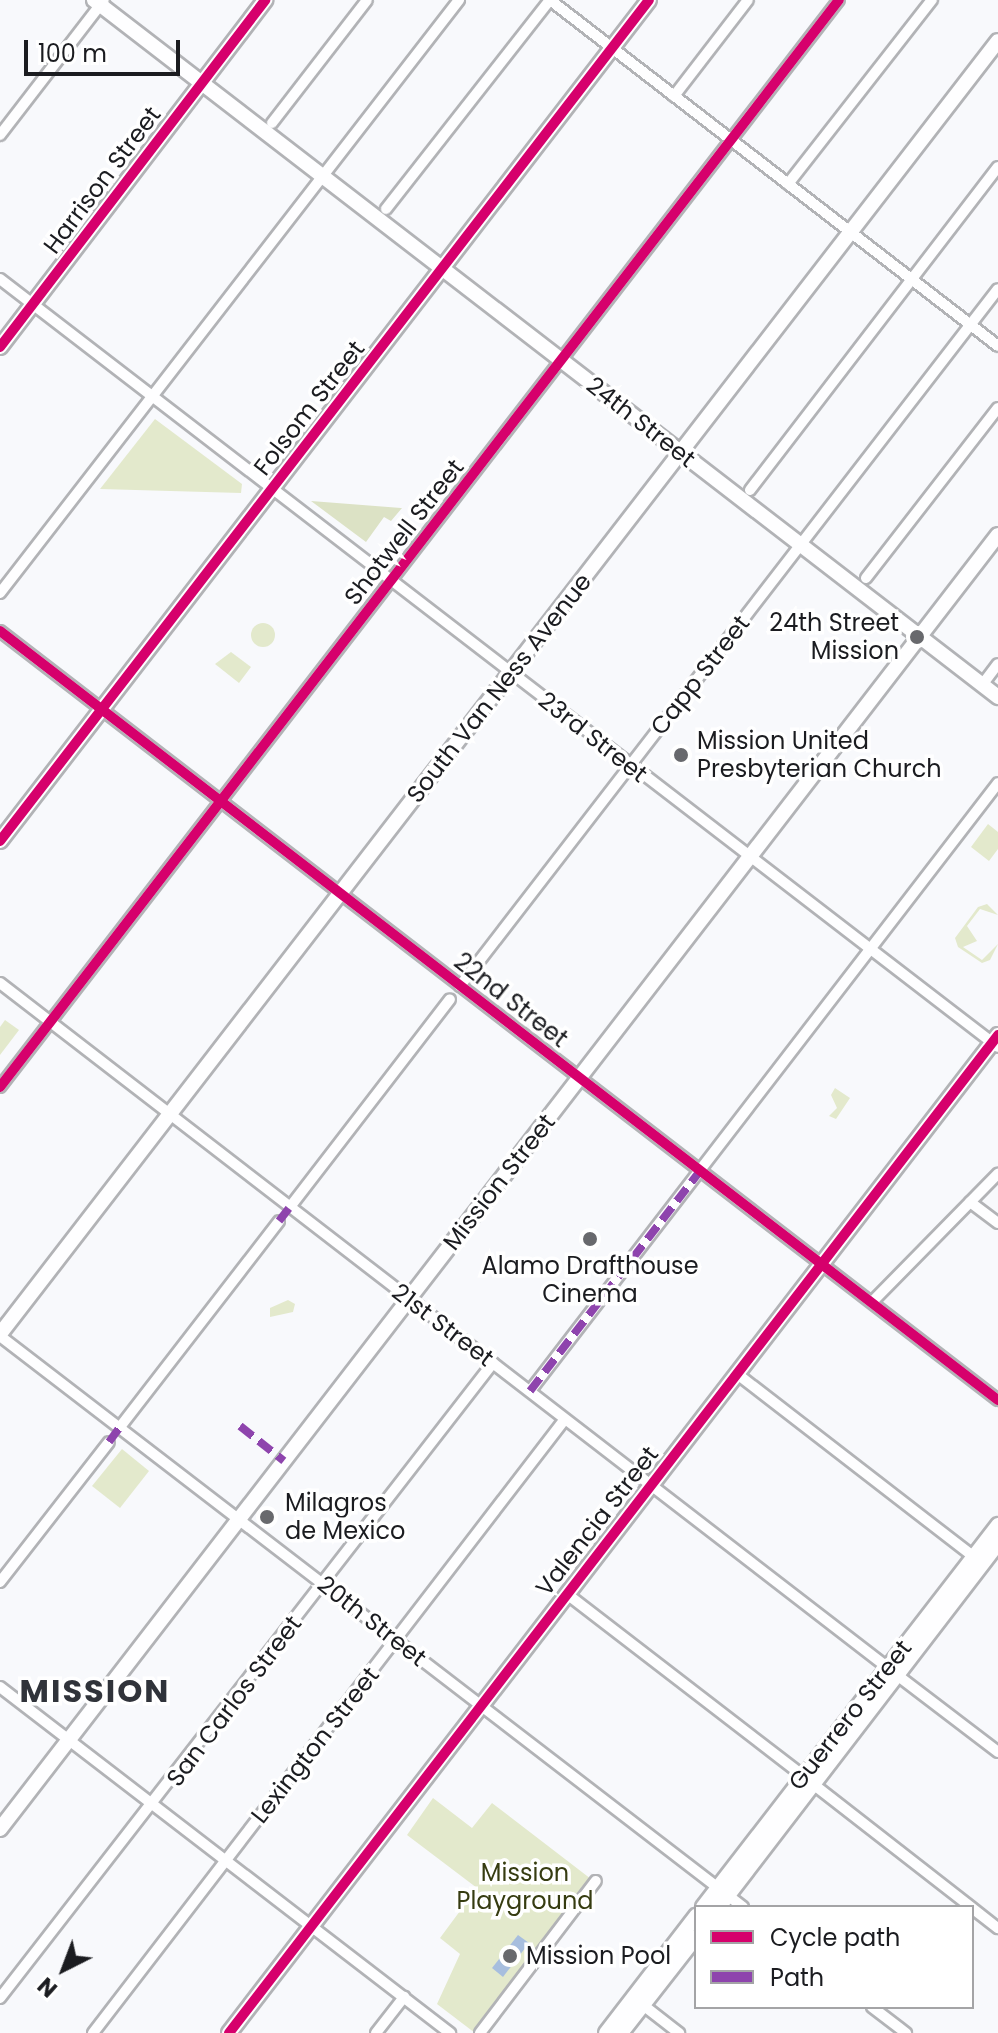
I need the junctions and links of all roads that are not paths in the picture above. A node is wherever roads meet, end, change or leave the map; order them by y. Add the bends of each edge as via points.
1 (265, 0) edge
2 (367, 0) edge
3 (459, 0) edge
4 (550, 0) edge
5 (649, 0) edge
6 (748, 0) edge
7 (839, 0) edge
8 (932, 0) edge
9 (100, 2) edge
10 (998, 41) edge
11 (612, 48) junction
12 (200, 82) junction
13 (674, 96) junction
14 (272, 123) dead end
15 (0, 135) edge
16 (731, 140) junction
17 (998, 167) edge
18 (323, 176) junction
19 (788, 184) junction
20 (386, 209) dead end
21 (851, 232) junction
22 (442, 268) junction
23 (0, 279) edge
24 (911, 279) junction
25 (998, 289) edge
26 (33, 304) junction
27 (971, 324) junction
28 (998, 346) edge
29 (0, 347) edge
30 (561, 360) junction
31 (152, 396) junction
32 (998, 408) edge
33 (681, 452) junction
34 (272, 488) junction
35 (750, 490) dead end
36 (998, 535) edge
37 (801, 545) junction
38 (866, 578) dead end
39 (392, 580) junction
40 (0, 593) edge
41 (0, 631) edge
42 (920, 637) junction
43 (998, 664) edge
44 (510, 673) junction
45 (982, 685) junction
46 (998, 697) edge
47 (101, 709) junction
48 (630, 766) junction
49 (998, 783) edge
50 (221, 802) junction
51 (0, 841) edge
52 (749, 857) junction
53 (340, 894) junction
54 (870, 949) junction
55 (0, 983) edge
56 (460, 986) junction
57 (450, 999) dead end
58 (51, 1022) junction
59 (996, 1042) edge
60 (579, 1078) junction
61 (0, 1087) edge
62 (170, 1114) junction
63 (700, 1171) junction
64 (998, 1174) edge
65 (970, 1202) junction
66 (290, 1207) junction
67 (279, 1221) dead end
68 (998, 1223) edge
69 (821, 1263) junction
70 (409, 1299) junction
71 (872, 1302) junction
72 (0, 1335) edge
73 (493, 1363) junction
74 (736, 1373) junction
75 (530, 1391) junction
76 (998, 1400) edge
77 (565, 1419) junction
78 (120, 1427) junction
79 (109, 1442) dead end
80 (651, 1485) junction
81 (239, 1519) junction
82 (998, 1525) edge
83 (998, 1544) edge
84 (974, 1557) junction
85 (0, 1582) edge
86 (323, 1583) junction
87 (567, 1594) junction
88 (396, 1640) junction
89 (892, 1671) junction
90 (0, 1687) edge
91 (481, 1705) junction
92 (68, 1740) junction
93 (998, 1752) edge
94 (808, 1780) junction
95 (153, 1805) junction
96 (0, 1829) edge
97 (226, 1860) junction
98 (596, 1881) dead end
99 (722, 1897) edge
100 (967, 1905) edge
101 (974, 1910) edge
102 (694, 1919) edge
103 (312, 1926) junction
104 (998, 1928) edge
105 (694, 1940) edge
106 (404, 1997) junction
107 (0, 1998) edge
108 (643, 2005) junction
109 (875, 2009) edge
110 (93, 2033) edge
111 (229, 2033) edge
112 (376, 2033) edge
113 (450, 2033) edge
114 (480, 2033) edge
115 (606, 2033) edge
116 (621, 2033) edge
117 (679, 2033) edge
118 (906, 2033) edge

1 - 12 main road, Harrison Street
2 - 14 street
3 - 18 street
4 - 11 street
4 - 20 street
5 - 11 main road, Folsom Street
6 - 13 street
7 - 16 street, Shotwell Street
8 - 19 street
9 - 12 main road, 24th Street
9 - 15 street
10 - 21 main road, South Van Ness Avenue
11 - 13 street
11 - 22 main road, Folsom Street
12 - 18 main road, 24th Street
12 - 26 main road, Harrison Street
13 - 16 street
16 - 19 street
16 - 30 street, Shotwell Street
17 - 24 street
18 - 22 main road, 24th Street
18 - 31 street
19 - 21 street
21 - 24 street
21 - 33 main road, South Van Ness Avenue
22 - 30 main road, 24th Street
22 - 34 main road, Folsom Street
23 - 26 street, 23rd Street
24 - 27 street
24 - 35 street
25 - 27 street, Capp Street
26 - 29 main road, Harrison Street
26 - 31 street, 23rd Street
27 - 28 street
27 - 37 street, Capp Street
30 - 33 main road, 24th Street
30 - 39 street, Shotwell Street
31 - 34 street, 23rd Street
31 - 40 street
32 - 38 street
33 - 37 main road, 24th Street
33 - 44 main road, South Van Ness Avenue
34 - 39 street, 23rd Street
34 - 47 main road, Folsom Street
36 - 42 main road, Mission Street
37 - 42 main road, 24th Street
37 - 48 street, Capp Street
39 - 44 street, 23rd Street
39 - 50 street, Shotwell Street
41 - 47 street, 22nd Street
42 - 45 main road, 24th Street
42 - 52 main road, Mission Street
43 - 45 street
44 - 48 street, 23rd Street
44 - 53 main road, South Van Ness Avenue
45 - 46 main road, 24th Street
47 - 50 street, 22nd Street
47 - 51 main road, Folsom Street
48 - 52 street, 23rd Street
48 - 56 street, Capp Street
49 - 54 street
50 - 53 street, 22nd Street
50 - 58 street, Shotwell Street
52 - 54 street, 23rd Street
52 - 60 main road, Mission Street
53 - 56 street, 22nd Street
53 - 62 main road, South Van Ness Avenue
54 - 59 street, 23rd Street
54 - 63 street
55 - 58 street, 21st Street
56 - 60 street, 22nd Street
57 - 66 street
58 - 61 street, Shotwell Street
58 - 62 street, 21st Street
59 - 69 main road, Valencia Street
60 - 63 street, 22nd Street
60 - 70 main road, Mission Street
62 - 66 street, 21st Street
62 - 72 main road, South Van Ness Avenue
63 - 69 street, 22nd Street
63 - 75 street
64 - 65 street
65 - 68 street
65 - 71 street
66 - 70 street, 21st Street
67 - 78 street
69 - 71 street, 22nd Street
69 - 74 main road, Valencia Street
70 - 73 street, 21st Street
70 - 81 main road, Mission Street
71 - 76 street, 22nd Street
72 - 78 street, 20th Street
73 - 75 street, 21st Street
73 - 86 street, San Carlos Street
74 - 80 main road, Valencia Street
74 - 84 street
75 - 77 street, 21st Street
77 - 80 street, 21st Street
77 - 88 street, Lexington Street
78 - 81 street, 20th Street
79 - 85 street
80 - 87 main road, Valencia Street
80 - 89 street, 21st Street
81 - 86 street, 20th Street
81 - 92 main road, Mission Street
82 - 84 main road, Guerrero Street
83 - 89 main road, Guerrero Street
84 - 89 main road, Guerrero Street
86 - 88 street, 20th Street
86 - 95 street, San Carlos Street
87 - 91 main road, Valencia Street
87 - 94 street
88 - 91 street, 20th Street
88 - 97 street, Lexington Street
89 - 93 street, 21st Street
89 - 94 main road, Guerrero Street
90 - 92 street
91 - 99 street, 20th Street
91 - 103 main road, Valencia Street
92 - 95 street
92 - 96 main road, Mission Street
94 - 99 main road, Guerrero Street
94 - 100 street
95 - 97 street
95 - 107 street, San Carlos Street
97 - 103 street
97 - 110 street, Lexington Street
98 - 114 street
101 - 104 street
102 - 115 main road
103 - 106 street
103 - 111 main road, Valencia Street
105 - 108 main road
106 - 112 street
106 - 113 street
108 - 116 main road
108 - 117 street
109 - 118 street

